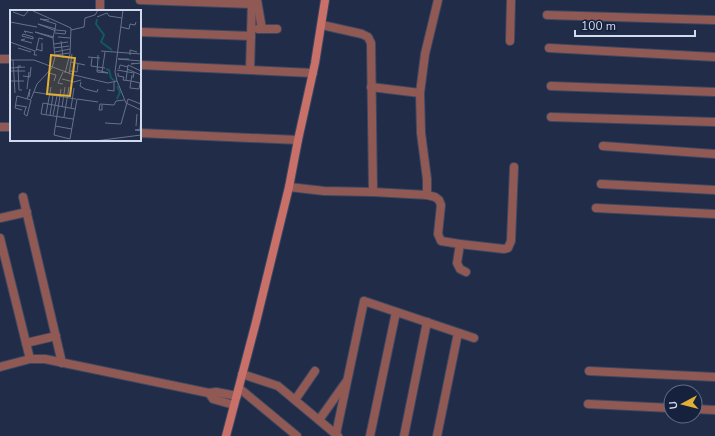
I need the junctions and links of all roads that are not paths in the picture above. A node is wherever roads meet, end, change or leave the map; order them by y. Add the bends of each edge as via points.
1 (140, 0) edge
2 (325, 0) edge
3 (438, 0) edge
4 (511, 0) edge
5 (254, 2) edge
6 (547, 15) dead end
7 (715, 20) edge
8 (322, 25) junction
9 (262, 29) junction
10 (277, 29) dead end
11 (141, 32) edge
12 (251, 32) junction
13 (510, 41) dead end
14 (549, 48) dead end
15 (715, 57) edge
16 (141, 65) edge
17 (250, 70) junction
18 (313, 73) junction
19 (551, 86) dead end
20 (371, 87) junction
21 (715, 92) edge
22 (420, 94) junction
23 (552, 117) dead end
24 (715, 122) edge
25 (141, 133) edge
26 (298, 140) junction
27 (603, 146) dead end
28 (715, 154) edge
29 (514, 167) dead end
30 (601, 184) dead end
31 (289, 187) junction
32 (715, 190) edge
33 (373, 192) junction
34 (427, 196) junction
35 (23, 197) dead end
36 (596, 208) dead end
37 (27, 212) junction
38 (715, 214) edge
39 (0, 218) edge
40 (0, 238) edge
41 (460, 244) junction
42 (466, 272) dead end
43 (396, 312) junction
44 (427, 322) junction
45 (458, 333) junction
46 (56, 336) junction
47 (474, 338) dead end
48 (26, 343) junction
49 (30, 359) junction
50 (62, 363) junction
51 (0, 367) edge
52 (316, 370) dead end
53 (589, 371) dead end
54 (242, 374) junction
55 (715, 377) edge
56 (348, 379) junction
57 (239, 388) junction
58 (209, 394) junction
59 (237, 396) junction
60 (295, 400) junction
61 (588, 404) dead end
62 (234, 405) junction
63 (663, 408) edge
64 (703, 409) edge
65 (715, 410) edge
66 (319, 420) junction
67 (337, 435) edge
68 (226, 436) edge
69 (297, 436) edge
70 (370, 436) edge
71 (404, 436) edge
72 (437, 436) edge

1 - 5 street
2 - 8 street
3 - 22 street via 425,54
4 - 13 street
5 - 9 street
5 - 12 street
6 - 7 street
8 - 18 street
8 - 20 street via 368,37 371,49
9 - 10 street
9 - 12 street
11 - 12 street
12 - 17 street
14 - 15 street
16 - 17 street
17 - 18 street
18 - 26 street
19 - 21 street
20 - 22 street
20 - 33 street
22 - 34 street
23 - 24 street
25 - 26 street
26 - 31 street
27 - 28 street
29 - 41 street via 511,241 508,248
30 - 32 street
31 - 33 street
31 - 54 street
33 - 34 street
34 - 41 street via 440,202 440,240
35 - 37 street
36 - 38 street
37 - 39 street
37 - 46 street
40 - 48 street
41 - 42 street via 457,263 460,269
43 - 44 street
43 - 56 street via 364,301
43 - 70 street
44 - 45 street
44 - 71 street
45 - 47 street
45 - 72 street
46 - 48 street
46 - 50 street
48 - 49 street
49 - 50 street
49 - 51 street
50 - 58 street
52 - 60 street
53 - 55 street
54 - 57 street
54 - 60 street via 278,386
56 - 66 street
56 - 67 street
57 - 59 street
57 - 69 street
58 - 59 street via 216,392
58 - 62 street via 213,399
59 - 62 street
60 - 66 street
61 - 63 street
62 - 68 street
64 - 65 street
66 - 67 street

